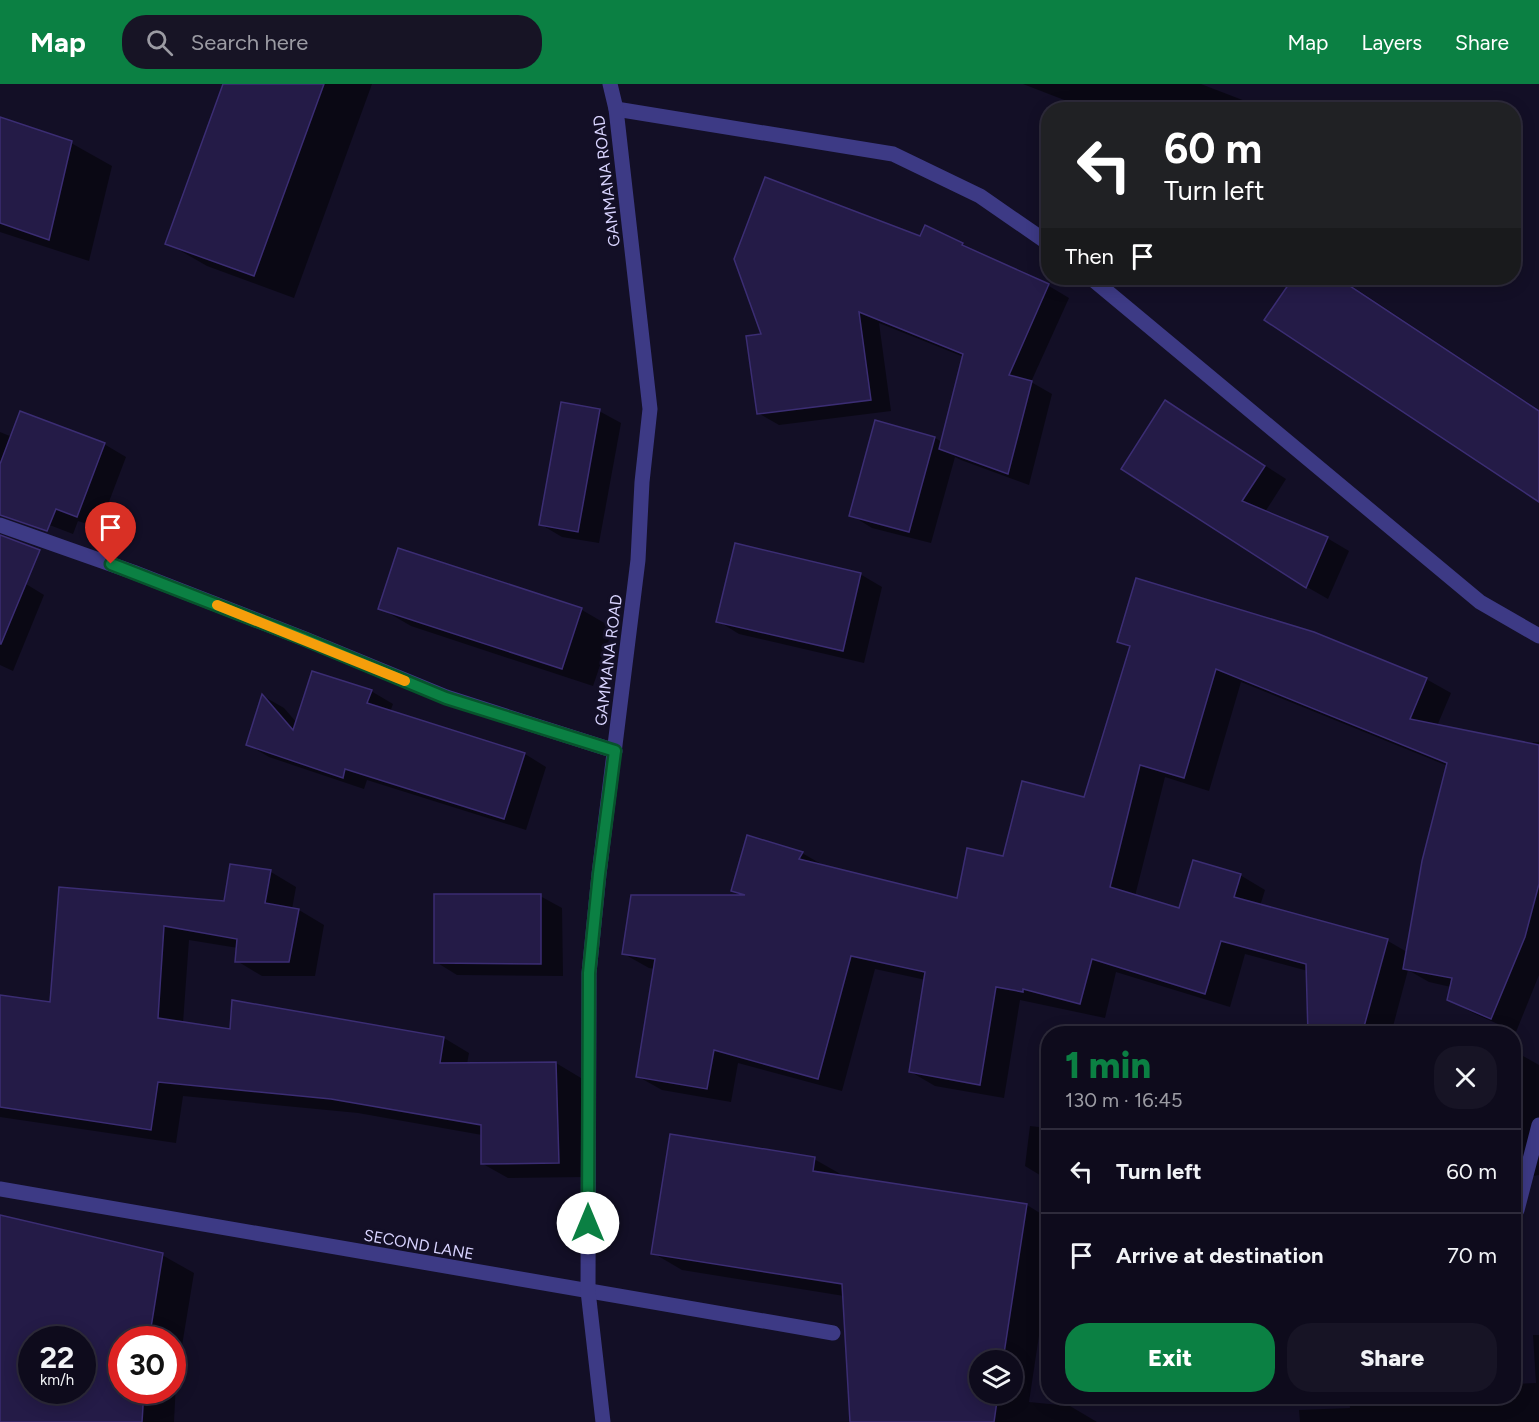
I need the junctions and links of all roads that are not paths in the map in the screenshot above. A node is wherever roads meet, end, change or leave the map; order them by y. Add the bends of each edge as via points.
1 (610, 84) edge
2 (616, 109) junction
3 (1041, 238) edge
4 (1098, 285) edge
5 (0, 525) edge
6 (1539, 636) edge
7 (615, 751) junction
8 (1539, 1125) edge
9 (0, 1190) edge
10 (1521, 1195) edge
11 (588, 1291) junction
12 (833, 1333) dead end
13 (603, 1422) edge

1 - 2 street, GAMMANA ROAD
2 - 3 street via 893,154 980,196
2 - 7 street, GAMMANA ROAD via 650,410 638,560
4 - 6 street via 1480,602
5 - 7 street via 133,572 446,698
7 - 11 street, GAMMANA ROAD via 589,973
8 - 10 street
9 - 11 street, SECOND LANE
11 - 12 street, SECOND LANE
11 - 13 street, GAMMANA ROAD

